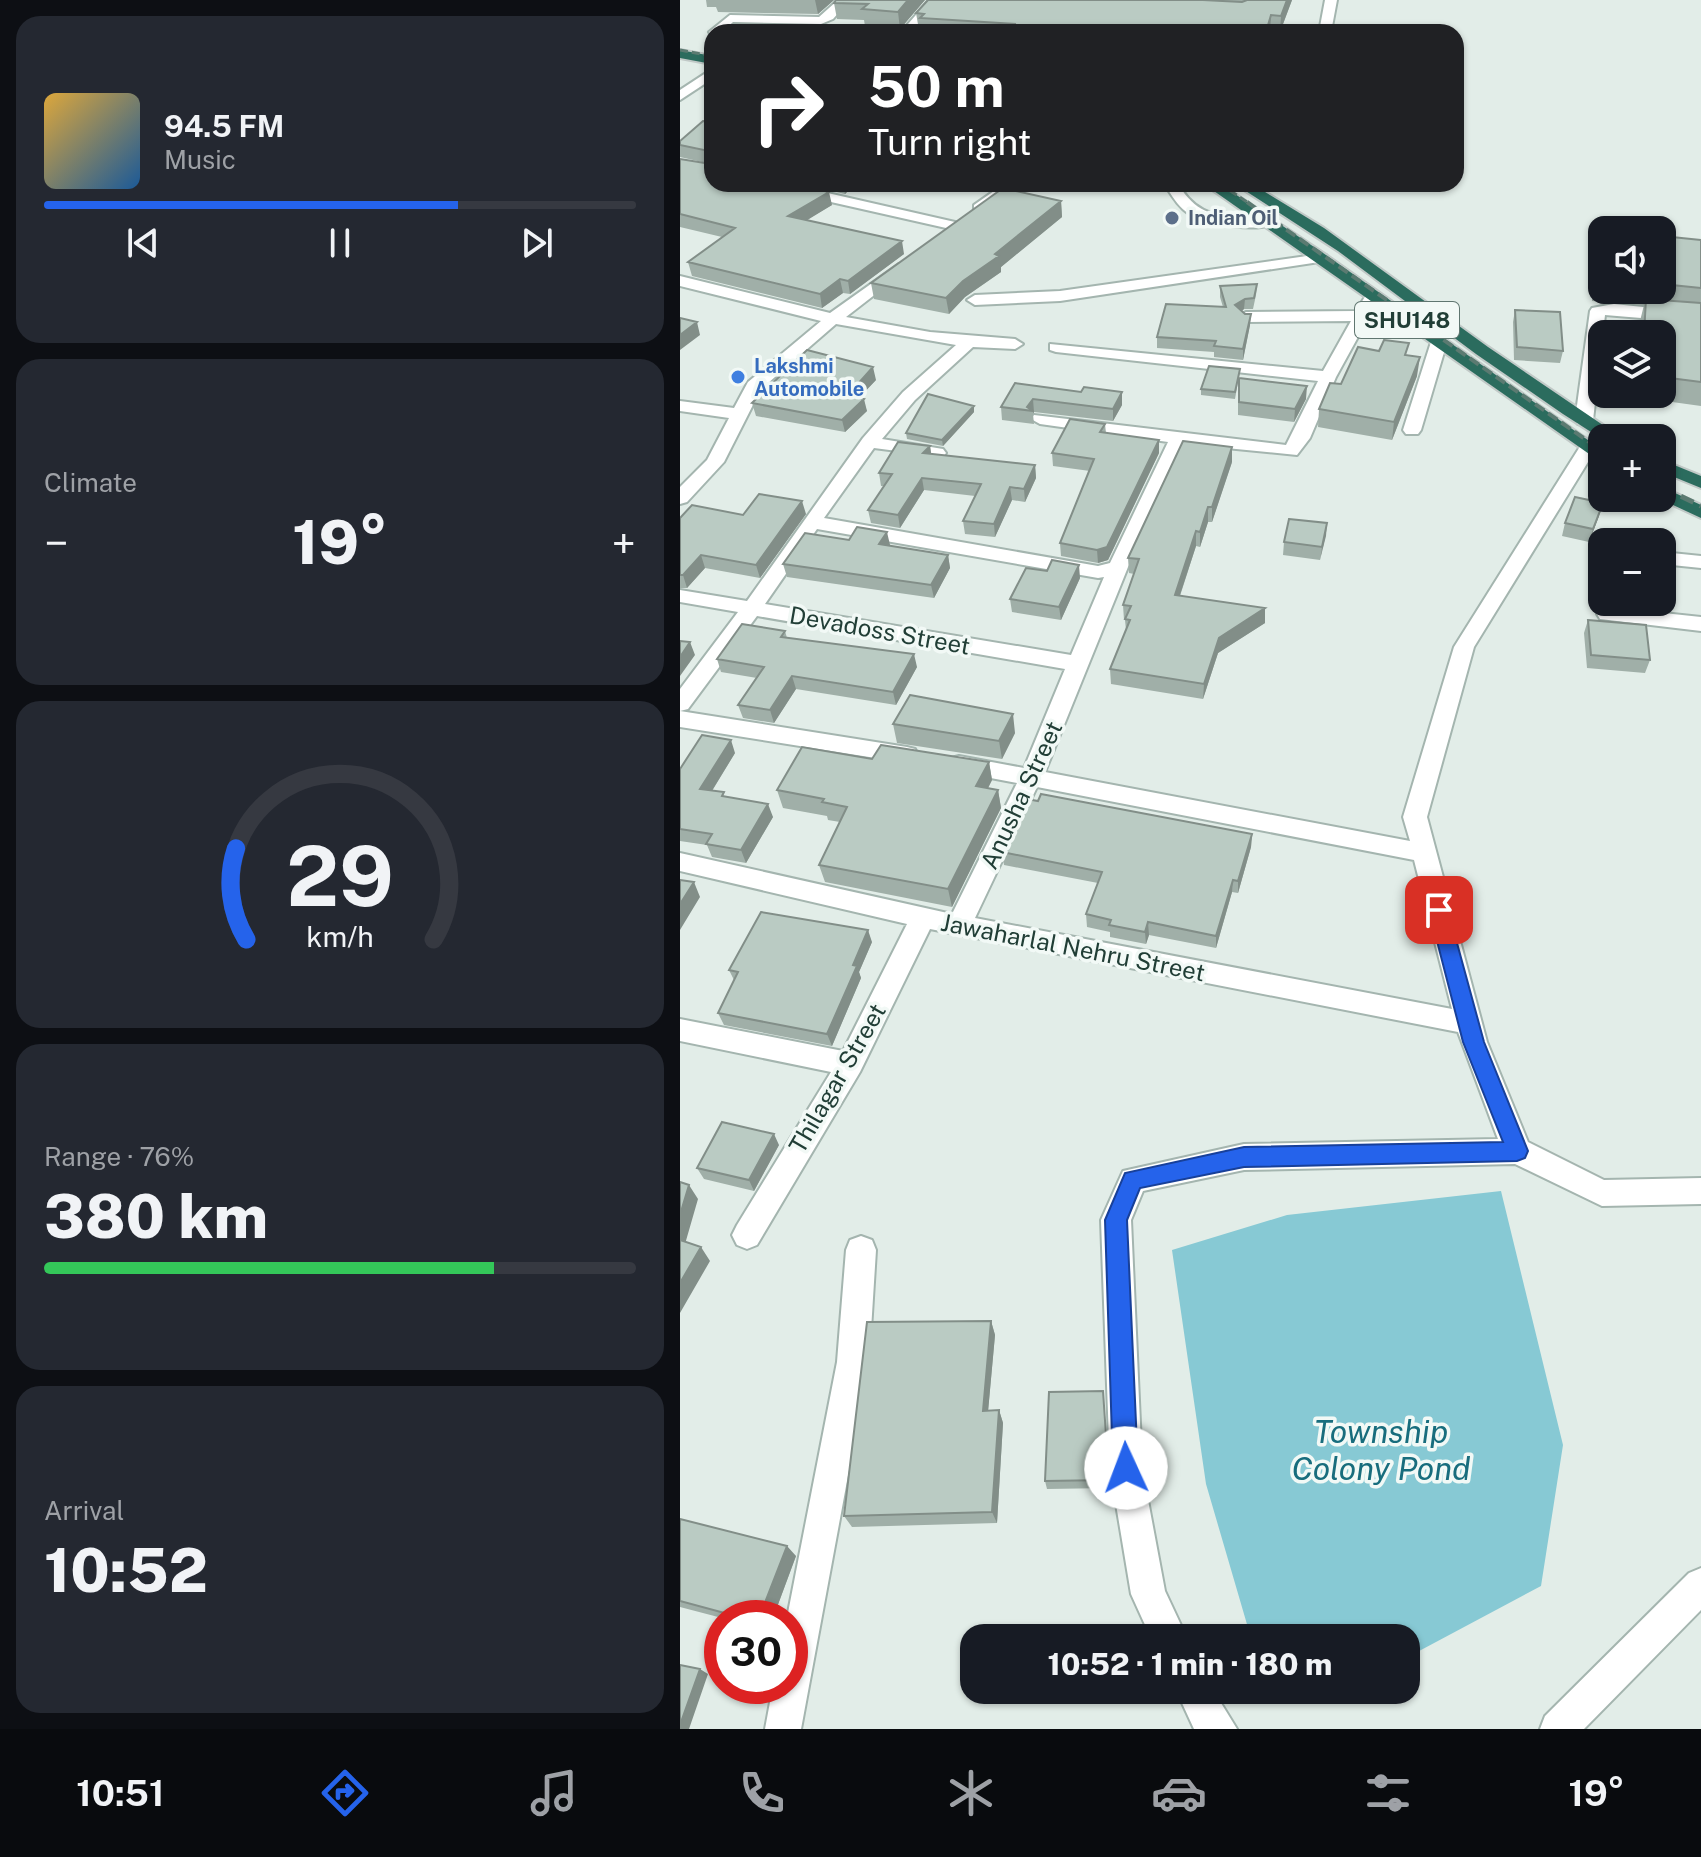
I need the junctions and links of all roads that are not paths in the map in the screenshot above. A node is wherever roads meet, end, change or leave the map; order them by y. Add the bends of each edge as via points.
1 (844, 0) edge
2 (935, 0) edge
3 (1331, 0) edge
4 (724, 24) edge
5 (914, 24) edge
6 (1326, 24) edge
7 (680, 41) edge
8 (704, 46) edge
9 (680, 54) edge
10 (704, 58) edge
11 (704, 79) edge
12 (680, 96) edge
13 (800, 192) edge
14 (1002, 192) edge
15 (1176, 192) edge
16 (1223, 192) edge
17 (1256, 192) edge
18 (1268, 222) junction
19 (1321, 258) junction
20 (907, 263) edge
21 (680, 281) edge
22 (1373, 295) junction
23 (975, 300) dead end
24 (1360, 316) junction
25 (835, 317) junction
26 (1246, 317) edge
27 (1701, 318) edge
28 (1439, 342) junction
29 (967, 343) junction
30 (1015, 344) dead end
31 (1056, 347) dead end
32 (1328, 377) junction
33 (680, 406) edge
34 (740, 414) junction
35 (1040, 419) dead end
36 (1584, 420) junction
37 (1590, 424) edge
38 (1412, 430) dead end
39 (1179, 438) junction
40 (869, 442) junction
41 (1588, 448) edge
42 (937, 453) edge
43 (1588, 462) edge
44 (1676, 471) edge
45 (1701, 483) edge
46 (680, 498) edge
47 (1676, 500) edge
48 (1701, 512) edge
49 (812, 522) junction
50 (1676, 559) edge
51 (1701, 562) edge
52 (1118, 567) junction
53 (680, 596) edge
54 (752, 608) junction
55 (1626, 616) edge
56 (1701, 624) edge
57 (1080, 664) junction
58 (680, 704) edge
59 (680, 719) edge
60 (1032, 775) junction
61 (1424, 853) junction
62 (680, 862) edge
63 (923, 918) junction
64 (959, 925) junction
65 (1468, 1023) junction
66 (680, 1030) edge
67 (850, 1064) junction
68 (1517, 1151) junction
69 (1701, 1191) edge
70 (747, 1235) dead end
71 (861, 1250) dead end
72 (1701, 1585) edge
73 (1162, 1624) edge
74 (1201, 1704) edge
75 (783, 1729) edge
76 (1219, 1729) edge
77 (1558, 1729) edge

1 - 4 street via 821,21 730,18
2 - 5 street
3 - 6 street
7 - 8 highway
9 - 10 highway
11 - 12 street
13 - 14 street via 949,231
15 - 18 street via 1215,221
16 - 18 highway, SHU148
17 - 36 highway, SHU148
18 - 19 highway, SHU148
19 - 22 highway, SHU148
19 - 23 street via 1060,296
20 - 25 street
21 - 25 street
22 - 24 street
22 - 28 highway, SHU148
24 - 26 street
24 - 32 street
25 - 29 street
25 - 34 street via 754,386
27 - 36 street via 1598,311
28 - 38 street
28 - 41 highway, SHU148
29 - 30 street
29 - 40 street
31 - 32 street
32 - 39 street via 1291,451
33 - 34 street
34 - 46 street via 715,462
35 - 39 street
36 - 37 highway, SHU148
39 - 52 street, Anusha Street
40 - 42 street
40 - 49 street
43 - 61 street via 1531,535 1464,647 1415,817
44 - 45 highway
47 - 48 highway
49 - 52 street via 1098,572
49 - 54 street
50 - 51 street
52 - 57 street, Anusha Street
53 - 54 street, Devadoss Street
54 - 57 street, Devadoss Street
54 - 58 street
55 - 56 street
57 - 60 street, Anusha Street
59 - 60 street
60 - 61 street
60 - 64 street, Anusha Street
61 - 65 street
62 - 63 street, Jawaharlal Nehru Street
63 - 64 street, Jawaharlal Nehru Street
63 - 67 street, Thilagar Street
64 - 65 street, Jawaharlal Nehru Street
65 - 68 street
66 - 67 street
67 - 70 street, Thilagar Street
68 - 69 street via 1602,1193
68 - 73 street via 1244,1157 1133,1180 1116,1220 1126,1468 1148,1594
71 - 75 street via 853,1362
72 - 77 street
74 - 76 street

